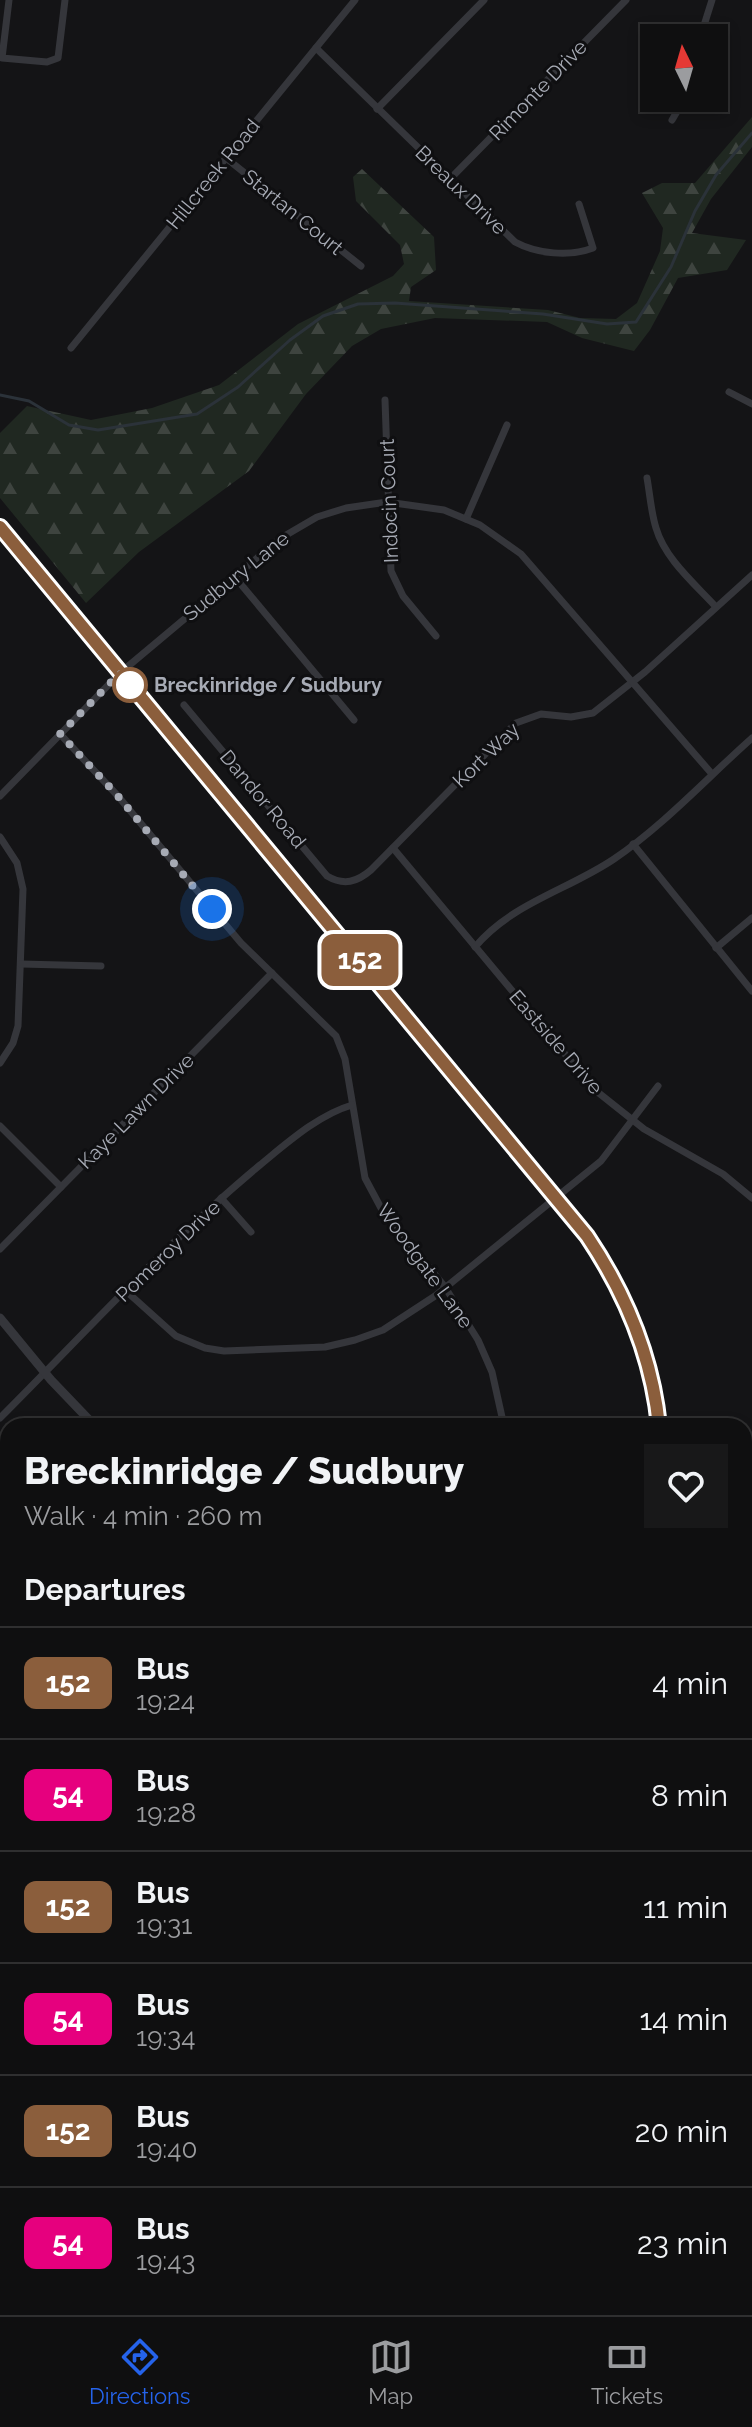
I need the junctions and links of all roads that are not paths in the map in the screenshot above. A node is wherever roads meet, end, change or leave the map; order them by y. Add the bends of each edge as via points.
1 (9, 0) edge
2 (65, 0) edge
3 (355, 0) edge
4 (484, 0) edge
5 (626, 0) edge
6 (712, 0) edge
7 (704, 24) edge
8 (316, 48) junction
9 (377, 109) junction
10 (677, 112) edge
11 (672, 120) dead end
12 (226, 158) junction
13 (449, 180) junction
14 (579, 204) dead end
15 (361, 266) dead end
16 (71, 348) dead end
17 (729, 392) dead end
18 (385, 400) dead end
19 (752, 404) edge
20 (507, 425) dead end
21 (647, 478) dead end
22 (387, 502) junction
23 (466, 519) junction
24 (0, 527) edge
25 (752, 575) edge
26 (234, 576) junction
27 (716, 607) junction
28 (436, 636) dead end
29 (120, 673) junction
30 (631, 683) junction
31 (184, 705) dead end
32 (354, 720) dead end
33 (60, 734) junction
34 (752, 738) edge
35 (712, 774) junction
36 (0, 796) edge
37 (0, 837) edge
38 (633, 844) junction
39 (393, 848) junction
40 (348, 882) joint
41 (752, 918) edge
42 (475, 947) junction
43 (716, 948) junction
44 (21, 964) junction
45 (101, 966) dead end
46 (272, 973) junction
47 (752, 991) edge
48 (0, 1063) edge
49 (658, 1086) dead end
50 (352, 1105) junction
51 (632, 1121) junction
52 (0, 1126) edge
53 (61, 1187) junction
54 (556, 1197) junction
55 (221, 1198) junction
56 (752, 1198) edge
57 (251, 1232) dead end
58 (0, 1249) edge
59 (445, 1287) junction
60 (126, 1291) junction
61 (0, 1318) edge
62 (45, 1373) junction
63 (0, 1418) edge
64 (87, 1418) edge
65 (502, 1418) edge
66 (657, 1418) edge

1 - 2 street via 2,58 47,62 58,58
3 - 8 street, Hillcreek Road
4 - 9 street
5 - 13 street, Rimonte Drive
6 - 7 street
8 - 9 street, Breaux Drive
8 - 12 street, Hillcreek Road
9 - 13 street, Breaux Drive
10 - 11 street
12 - 15 street, Startan Court
12 - 16 street, Hillcreek Road
13 - 14 street, Breaux Drive via 503,233 536,250 570,253 593,248
17 - 19 street
18 - 22 street, Indocin Court
20 - 23 street
21 - 27 street via 660,538
22 - 23 street, Sudbury Lane via 444,510
22 - 26 street, Sudbury Lane via 317,517
22 - 28 street, Indocin Court via 393,579
23 - 30 street, Sudbury Lane via 521,554
24 - 29 main road
25 - 27 street, Kort Way
26 - 29 street, Sudbury Lane
26 - 32 street
27 - 30 street, Kort Way
29 - 33 street, Sudbury Lane
29 - 54 main road
30 - 35 street, Sudbury Lane
30 - 39 street, Kort Way via 588,716 541,714 520,721
31 - 40 street, Dandor Road via 327,876
33 - 36 street, Sudbury Lane
33 - 46 street, Woodgate Lane
34 - 35 street
35 - 38 street
37 - 44 street via 21,878
38 - 42 street via 526,906
38 - 43 street
39 - 40 street, Kort Way via 362,878
39 - 42 street, Eastside Drive
41 - 43 street
42 - 51 street, Eastside Drive via 595,1090
43 - 47 street
44 - 45 street
44 - 48 street via 18,1026
46 - 50 street, Woodgate Lane via 336,1036
46 - 53 street, Kaye Lawn Drive
49 - 51 street
50 - 55 street, Pomeroy Drive via 334,1110
50 - 59 street, Woodgate Lane via 370,1189
51 - 54 street via 601,1161
51 - 56 street, Eastside Drive via 723,1174
52 - 53 street
53 - 58 street, Kaye Lawn Drive
54 - 59 street
54 - 66 main road via 587,1236 624,1299 644,1350
55 - 57 street
55 - 60 street, Pomeroy Drive
59 - 60 street via 406,1317 355,1340 325,1347 237,1351 205,1348 176,1336
59 - 65 street, Woodgate Lane via 483,1351
60 - 62 street, Pomeroy Drive
61 - 62 street
62 - 63 street, Pomeroy Drive
62 - 64 street

